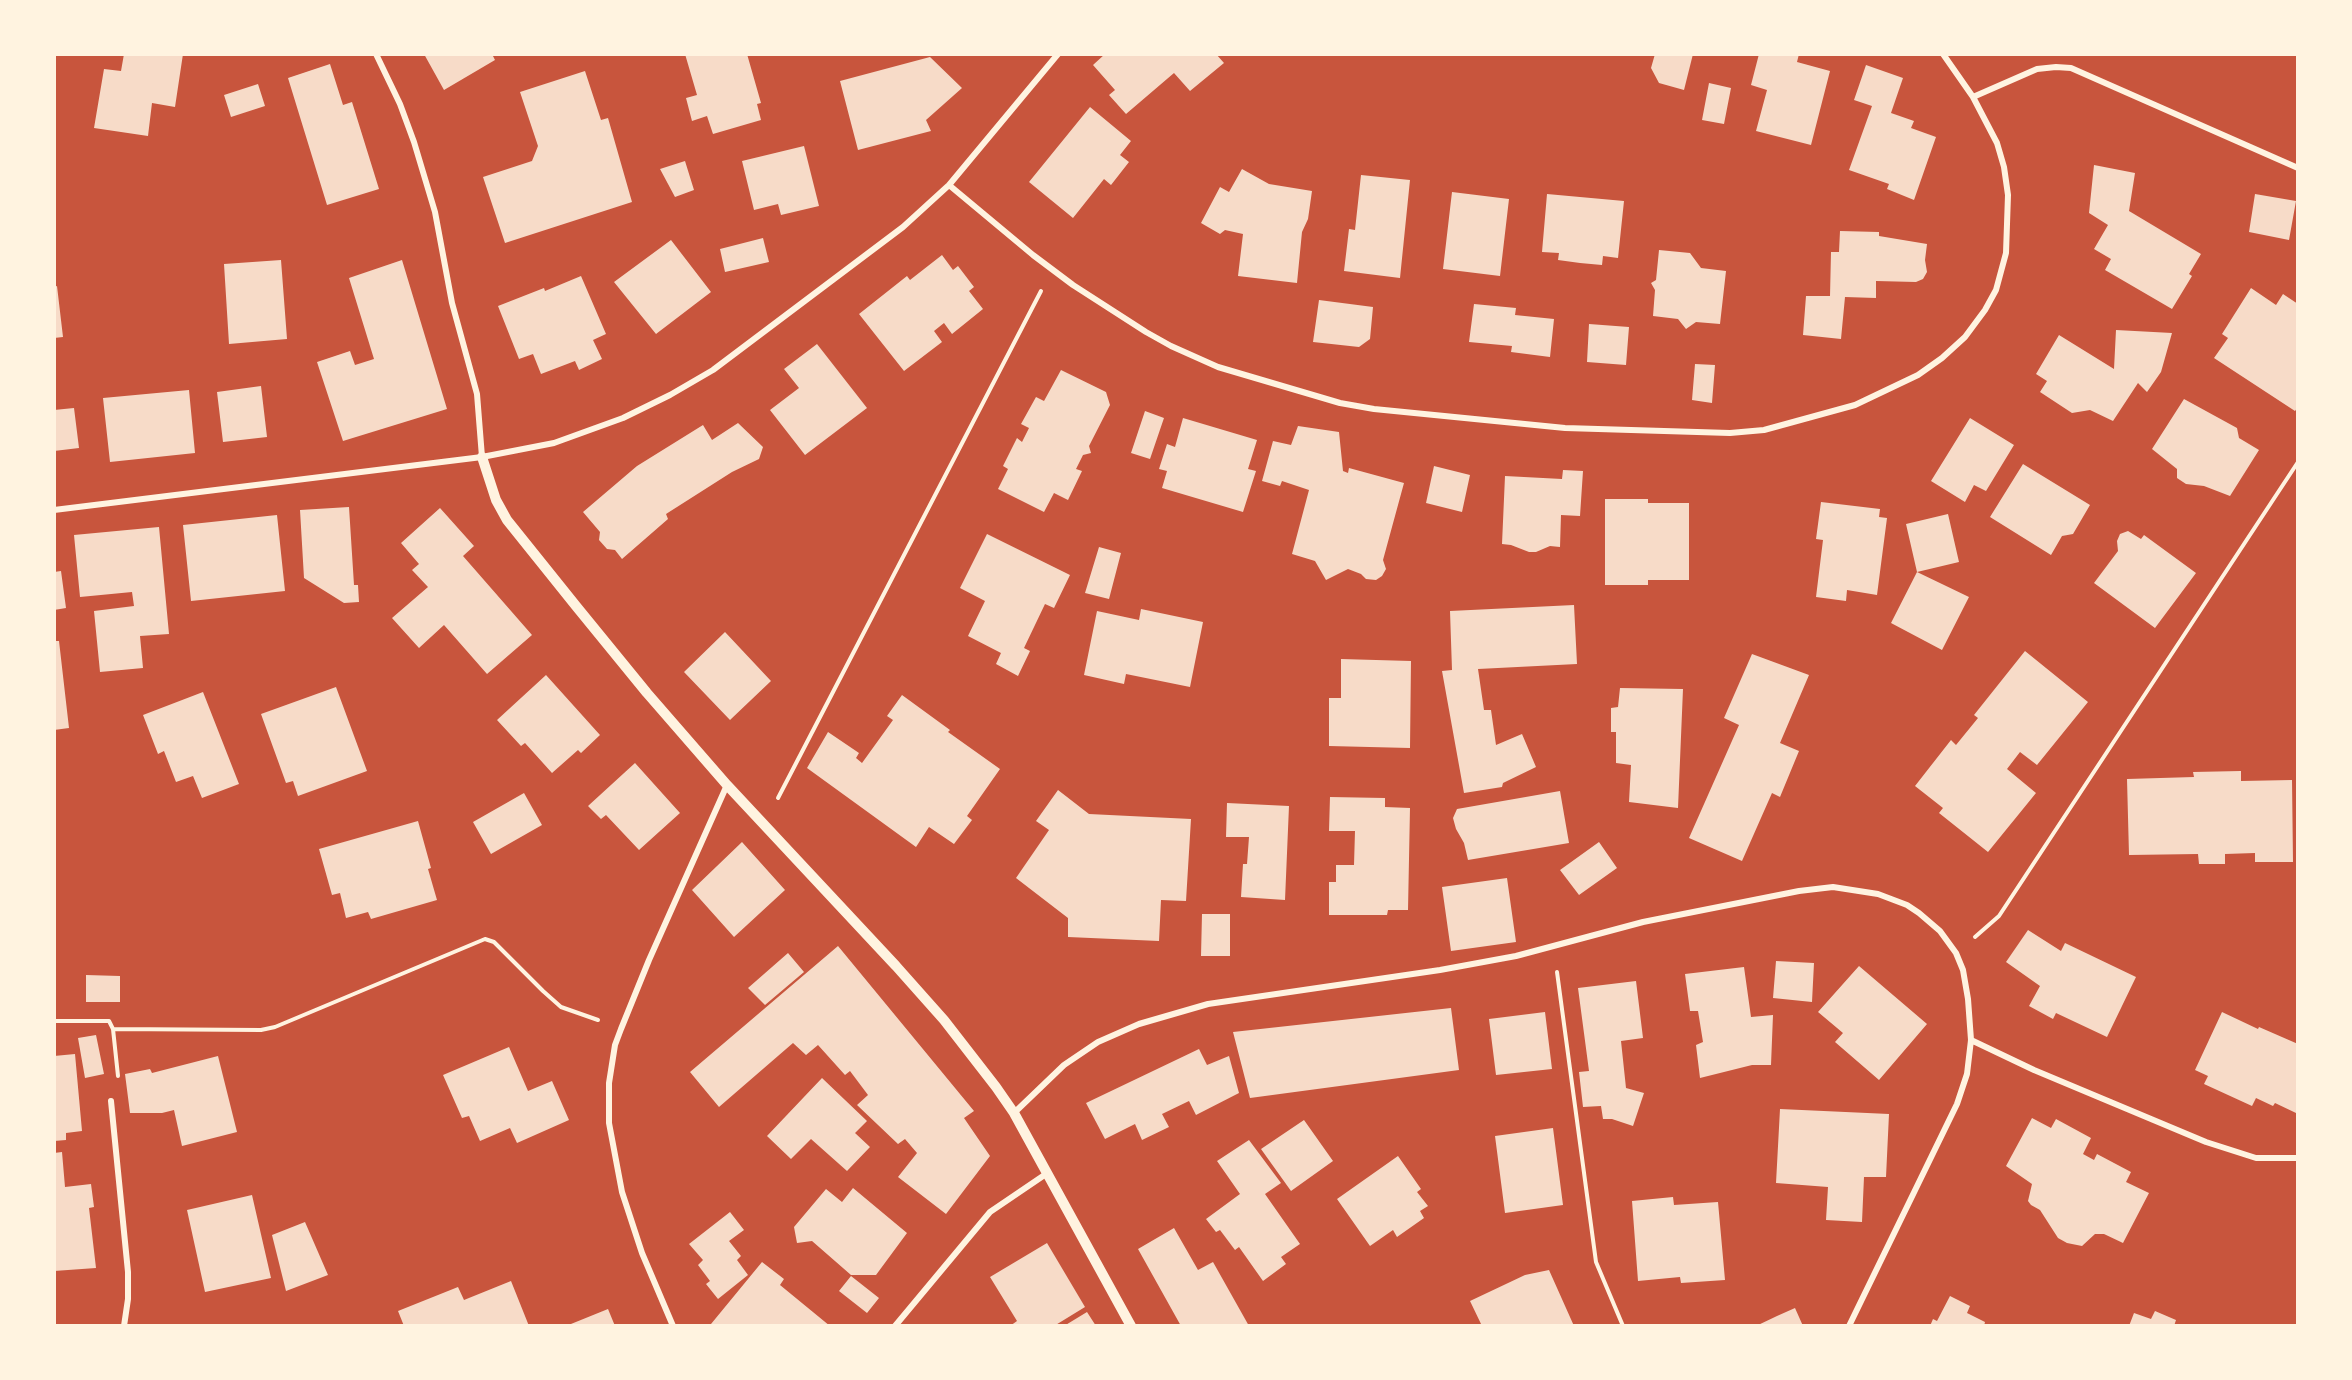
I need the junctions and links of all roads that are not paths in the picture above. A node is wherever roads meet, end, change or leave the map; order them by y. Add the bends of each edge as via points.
1 (376, 54) edge
2 (1058, 54) edge
3 (1943, 54) edge
4 (1973, 97) junction
5 (2298, 168) edge
6 (949, 185) junction
7 (482, 457) junction
8 (54, 510) edge
9 (727, 785) junction
10 (1971, 1040) junction
11 (111, 1101) road end
12 (1014, 1113) junction
13 (2298, 1158) edge
14 (1046, 1174) junction
15 (124, 1326) edge
16 (673, 1326) edge
17 (895, 1326) edge
18 (1131, 1326) edge
19 (1849, 1326) edge

1 - 7 street via 400,104 435,212 454,311 477,394
2 - 6 street
3 - 4 street
4 - 5 street via 2037,69 2071,68
4 - 6 street via 1999,148 2008,195 2006,253 2000,279 1985,310 1954,348 1903,383 1855,405 1764,430 1730,433 1565,428 1358,407 1218,367 1146,332 1052,270
6 - 7 street via 882,245 696,380 596,429 535,448
7 - 8 street
7 - 9 street via 507,520
9 - 12 street via 923,997
9 - 16 street via 621,1029 608,1103 616,1166 629,1215
10 - 12 street via 1963,970 1940,931 1907,905 1878,894 1833,887 1671,915 1516,956 1186,1009 1098,1042 1064,1065
10 - 13 street via 2206,1142 2256,1158
10 - 19 street via 1967,1074 1957,1104
11 - 15 street via 128,1272
12 - 14 street
14 - 17 street via 990,1212
14 - 18 street

